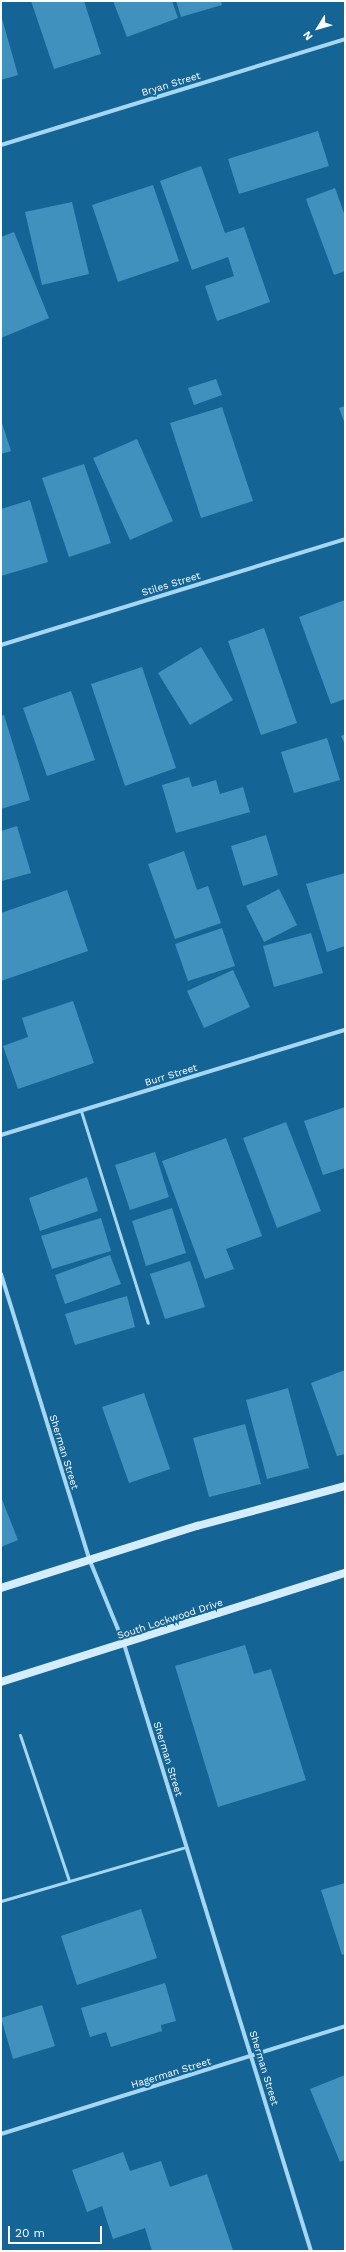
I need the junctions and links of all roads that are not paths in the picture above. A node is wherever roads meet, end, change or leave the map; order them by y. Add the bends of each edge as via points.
1 (345, 39) edge
2 (1, 145) edge
3 (345, 539) edge
4 (1, 645) edge
5 (345, 1030) edge
6 (81, 1111) junction
7 (1, 1135) edge
8 (1, 1274) edge
9 (148, 1323) dead end
10 (345, 1486) edge
11 (90, 1561) junction
12 (345, 1573) edge
13 (1, 1588) edge
14 (124, 1644) junction
15 (1, 1682) edge
16 (20, 1735) dead end
17 (186, 1847) junction
18 (69, 1881) junction
19 (1, 1901) edge
20 (345, 2026) edge
21 (252, 2056) junction
22 (1, 2134) edge
23 (312, 2251) edge

1 - 2 street, Bryan Street
3 - 4 street, Stiles Street
5 - 6 street, Burr Street
6 - 7 street, Burr Street
6 - 9 lane
8 - 11 street, Sherman Street
10 - 11 main road via 197,1526
11 - 13 main road
11 - 14 street, Sherman Street
12 - 14 main road, South Lockwood Drive
14 - 15 main road, South Lockwood Drive
14 - 17 street, Sherman Street
16 - 18 lane
17 - 18 lane
17 - 21 street, Sherman Street
18 - 19 lane
20 - 21 street, Hagerman Street
21 - 22 street, Hagerman Street
21 - 23 street, Sherman Street

